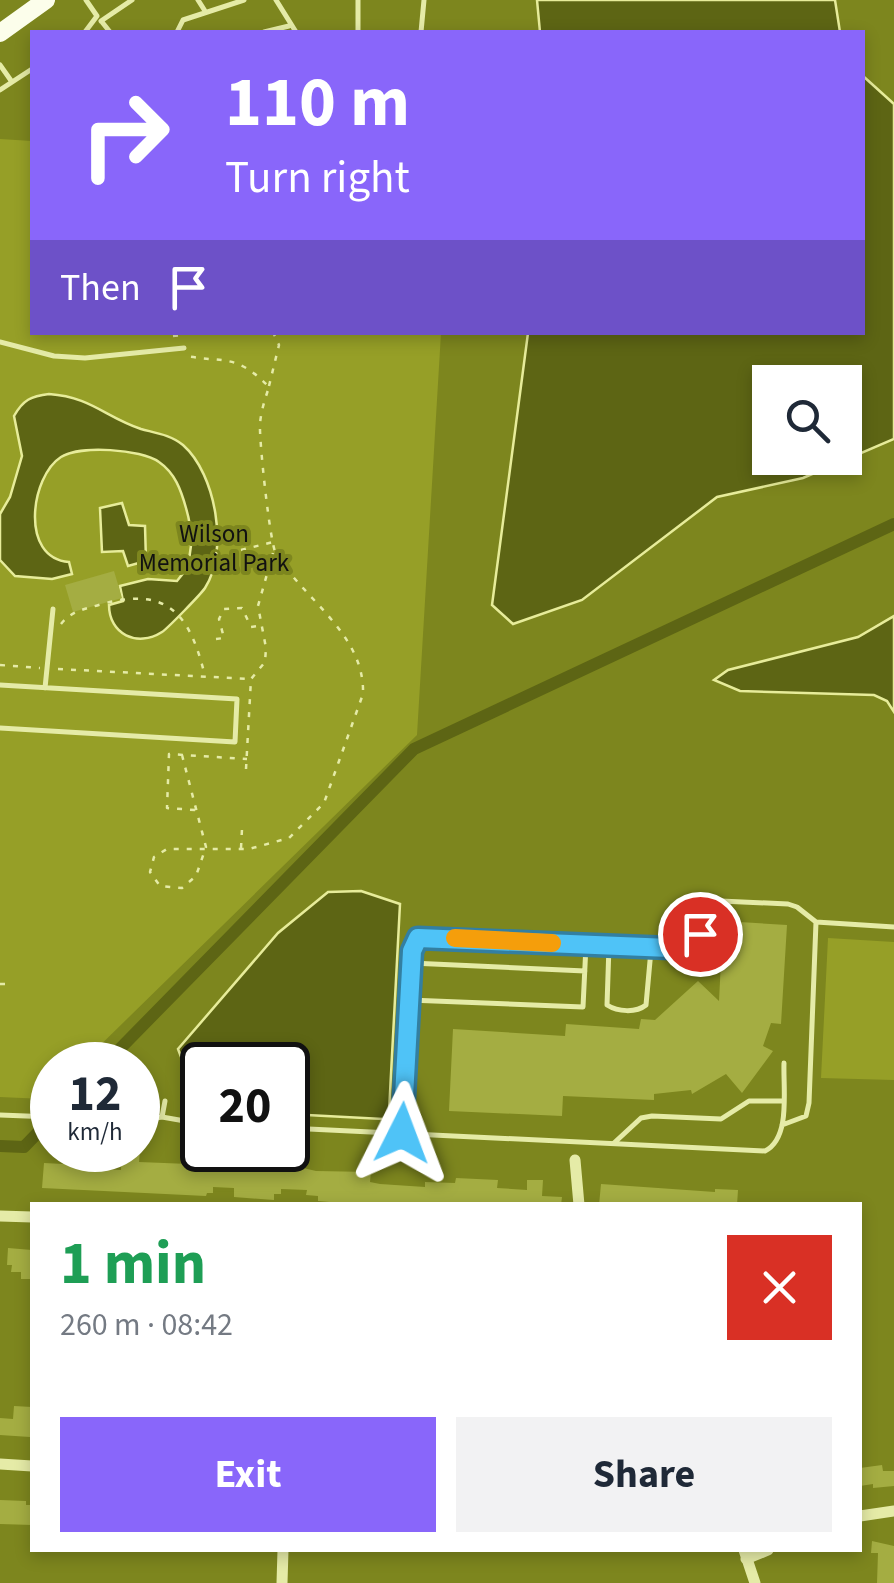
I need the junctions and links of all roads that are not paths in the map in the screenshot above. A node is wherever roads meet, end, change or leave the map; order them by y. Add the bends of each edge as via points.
1 (46, 0) edge
2 (86, 0) edge
3 (132, 0) edge
4 (198, 0) edge
5 (244, 0) edge
6 (276, 0) edge
7 (358, 0) edge
8 (424, 0) edge
9 (205, 11) junction
10 (99, 19) junction
11 (289, 26) junction
12 (87, 30) edge
13 (108, 30) edge
14 (178, 30) edge
15 (272, 30) edge
16 (294, 30) edge
17 (358, 30) edge
18 (421, 30) edge
19 (0, 32) edge
20 (0, 66) edge
21 (30, 70) edge
22 (12, 82) junction
23 (0, 90) edge
24 (0, 342) edge
25 (184, 348) road end
26 (53, 610) dead end
27 (0, 685) edge
28 (45, 688) junction
29 (0, 728) edge
30 (816, 922) junction
31 (894, 927) edge
32 (586, 945) junction
33 (609, 946) junction
34 (651, 948) junction
35 (411, 963) junction
36 (585, 971) junction
37 (409, 1000) junction
38 (784, 1064) dead end
39 (783, 1100) junction
40 (165, 1102) dead end
41 (0, 1115) edge
42 (30, 1116) edge
43 (162, 1117) joint
44 (180, 1120) edge
45 (782, 1124) junction
46 (310, 1129) edge
47 (402, 1133) junction
48 (576, 1141) junction
49 (614, 1143) junction
50 (575, 1160) joint
51 (579, 1202) edge
52 (0, 1216) edge
53 (30, 1218) edge
54 (0, 1464) edge
55 (30, 1466) edge
56 (894, 1511) edge
57 (862, 1516) edge
58 (283, 1552) edge
59 (745, 1555) edge
60 (282, 1583) edge
61 (755, 1583) edge

1 - 19 main road
2 - 10 lane
3 - 10 lane
4 - 9 lane
5 - 9 lane
6 - 11 lane
7 - 17 lane
8 - 18 lane
9 - 14 lane via 183,20
10 - 12 lane
10 - 13 lane
11 - 15 lane
11 - 16 lane
20 - 22 lane
21 - 22 lane
22 - 23 lane
24 - 25 lane via 85,358
26 - 28 lane
27 - 28 lane
28 - 29 lane via 237,699 235,742
30 - 31 lane
30 - 34 lane via 788,904 721,901 706,906 700,934 681,946
30 - 45 lane via 810,1103 806,1116
32 - 33 lane
32 - 35 lane via 427,936 414,943
32 - 36 lane
33 - 34 lane
33 - 34 lane via 607,1005 639,1011 649,996
35 - 36 lane
35 - 37 lane
36 - 37 lane via 584,1008
37 - 47 lane
38 - 39 lane
39 - 45 lane
39 - 49 lane via 749,1102 721,1119 652,1116
40 - 43 lane
41 - 42 lane
43 - 44 lane
45 - 49 lane via 775,1146 765,1152
46 - 47 lane
47 - 48 lane
48 - 49 lane
48 - 50 lane
50 - 51 street
52 - 53 street
54 - 55 street
56 - 57 street
58 - 60 street
59 - 61 street

